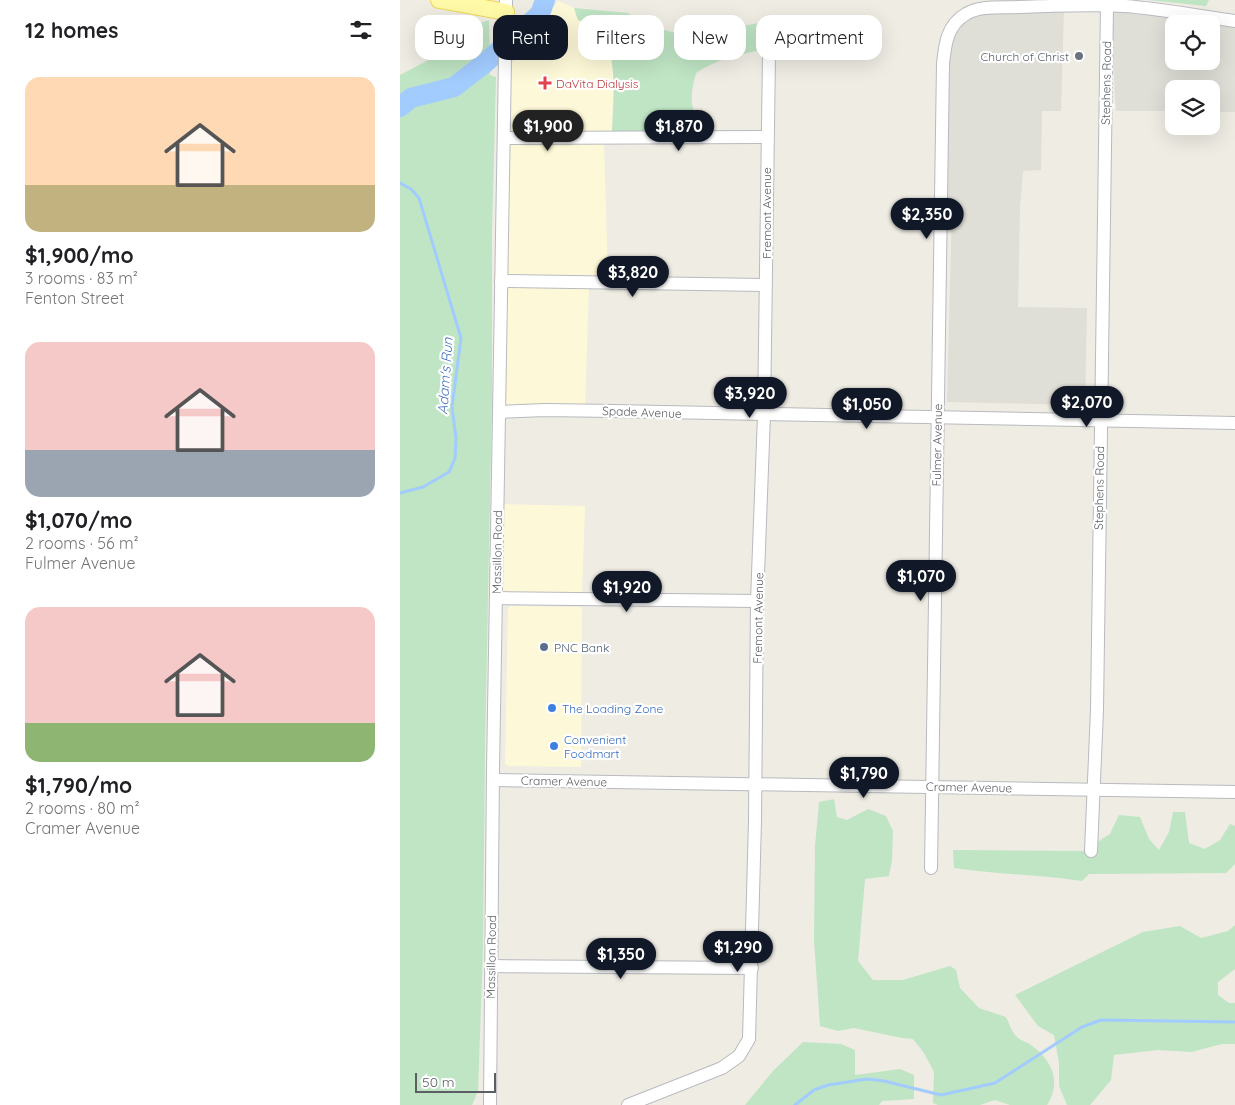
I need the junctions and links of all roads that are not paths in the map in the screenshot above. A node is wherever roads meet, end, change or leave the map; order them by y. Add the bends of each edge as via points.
1 (439, 0) edge
2 (506, 6) edge
3 (1107, 6) junction
4 (1235, 21) edge
5 (769, 60) edge
6 (504, 138) junction
7 (767, 138) junction
8 (501, 281) junction
9 (766, 285) junction
10 (499, 412) junction
11 (764, 415) junction
12 (938, 418) junction
13 (1101, 421) junction
14 (1235, 422) edge
15 (496, 598) junction
16 (757, 601) junction
17 (493, 780) junction
18 (755, 783) junction
19 (932, 786) junction
20 (1093, 789) junction
21 (1235, 792) edge
22 (1091, 851) dead end
23 (931, 868) dead end
24 (491, 966) junction
25 (752, 968) junction
26 (490, 1105) edge
27 (628, 1105) edge

1 - 2 main road
2 - 6 street, Massillon Road
3 - 4 street
3 - 12 street, Fulmer Avenue via 982,9 966,14 954,25 947,38 943,64
3 - 13 street, Stephens Road
5 - 7 street, Fremont Avenue
6 - 7 street
6 - 8 street, Massillon Road
7 - 9 street, Fremont Avenue
8 - 9 street
8 - 10 street, Massillon Road
9 - 11 street, Fremont Avenue
10 - 11 street, Spade Avenue via 545,410
10 - 15 street, Massillon Road
11 - 12 street, Spade Avenue
11 - 16 street, Fremont Avenue
12 - 13 street, Spade Avenue
12 - 19 street, Fulmer Avenue
13 - 14 street, Spade Avenue
13 - 20 street, Stephens Road
15 - 16 street
15 - 17 street, Massillon Road
16 - 18 street, Fremont Avenue
17 - 18 street, Cramer Avenue
17 - 24 street, Massillon Road
18 - 19 street, Cramer Avenue
18 - 25 street, Fremont Avenue
19 - 20 street, Cramer Avenue
19 - 23 street, Fulmer Avenue
20 - 21 street, Cramer Avenue
20 - 22 street, Stephens Road
24 - 25 street
24 - 26 street, Massillon Road
25 - 27 street, Fremont Avenue via 749,1039 740,1056 722,1068

